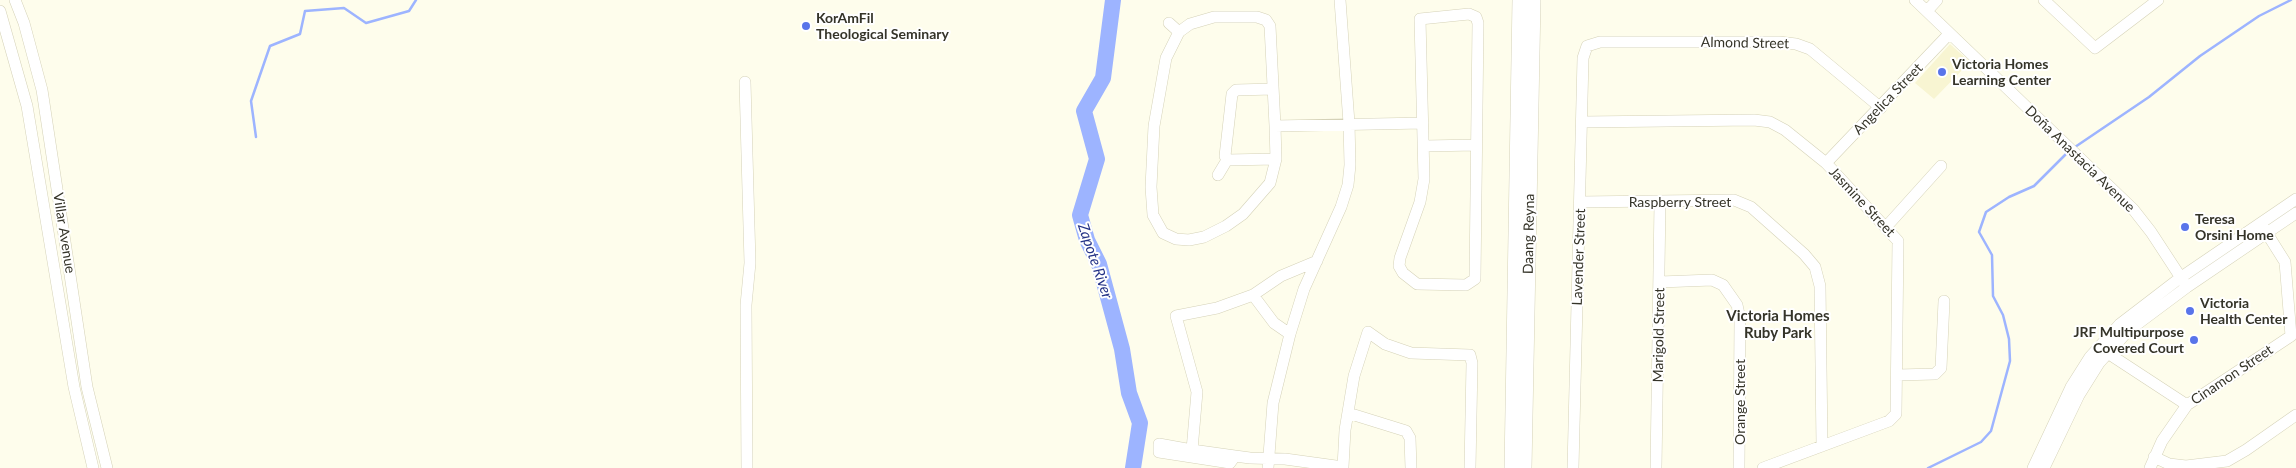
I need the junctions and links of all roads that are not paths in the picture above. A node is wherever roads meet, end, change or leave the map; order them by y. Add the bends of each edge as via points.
1 (15, 0) edge
2 (1340, 0) edge
3 (1520, 0) edge
4 (1533, 0) edge
5 (1914, 0) edge
6 (1937, 0) edge
7 (2158, 0) edge
8 (2051, 2) edge
9 (0, 11) edge
10 (1927, 11) junction
11 (1169, 23) dead end
12 (1179, 32) junction
13 (1949, 34) junction
14 (1587, 46) joint
15 (745, 82) dead end
16 (1273, 89) junction
17 (1881, 108) junction
18 (1582, 122) junction
19 (1349, 123) junction
20 (1423, 123) junction
21 (1275, 126) junction
22 (1476, 144) junction
23 (1425, 146) junction
24 (1227, 160) junction
25 (1276, 160) junction
26 (1826, 163) junction
27 (1941, 166) dead end
28 (1218, 175) dead end
29 (2296, 199) edge
30 (1580, 202) junction
31 (1660, 202) junction
32 (2296, 213) edge
33 (1886, 226) junction
34 (2264, 228) junction
35 (1317, 261) junction
36 (1660, 282) junction
37 (2184, 283) junction
38 (1252, 295) junction
39 (1944, 301) dead end
40 (1290, 334) junction
41 (2294, 337) edge
42 (2103, 350) junction
43 (1898, 375) junction
44 (2187, 406) junction
45 (1348, 413) junction
46 (2296, 414) edge
47 (1822, 446) junction
48 (1192, 450) junction
49 (1235, 456) junction
50 (2152, 463) edge
51 (1268, 464) edge
52 (94, 468) edge
53 (107, 468) edge
54 (747, 468) edge
55 (1343, 468) edge
56 (1411, 468) edge
57 (1470, 468) edge
58 (1512, 468) edge
59 (1524, 468) edge
60 (1574, 468) edge
61 (1656, 468) edge
62 (1739, 468) edge
63 (1763, 468) edge
64 (2032, 468) edge
65 (2044, 468) edge

1 - 53 street, Villar Avenue via 42,90 87,387
2 - 19 street
3 - 58 main road, Daang Reyna
4 - 59 main road, Daang Reyna
5 - 10 street, Doña Anastacia Avenue
6 - 10 street
7 - 8 street via 2095,48
9 - 52 street, Villar Avenue via 27,106 74,387
10 - 13 street, Doña Anastacia Avenue
11 - 12 street
12 - 16 street via 1190,24 1214,17 1266,20 1270,26
12 - 25 street via 1166,58 1154,126 1153,215 1163,233 1189,240 1204,237 1226,226 1243,214 1270,183
13 - 17 street, Angelica Street
13 - 37 street, Doña Anastacia Avenue via 2133,209
14 - 17 street, Almond Street via 1600,42 1796,44 1825,60
14 - 18 street, Lavender Street via 1583,58
15 - 54 street via 750,263 746,304
16 - 21 street
16 - 24 street via 1236,90 1232,94 1225,148
17 - 26 street, Angelica Street
18 - 26 street, Jasmine Street via 1770,122
18 - 30 street, Lavender Street
19 - 20 street
19 - 21 street
19 - 35 street via 1348,185
20 - 22 street via 1420,19 1469,14 1476,17 1478,23
20 - 23 street
21 - 25 street
22 - 23 street
22 - 23 street via 1475,279 1466,285 1417,284 1399,266 1420,202
24 - 25 street
24 - 28 street
26 - 33 street, Jasmine Street
27 - 33 street
29 - 34 street
30 - 31 street, Raspberry Street
30 - 60 street, Lavender Street
31 - 36 street, Marigold Street
31 - 47 street, Raspberry Street via 1734,200 1743,203 1811,260 1820,286
32 - 34 street
33 - 43 street, Jasmine Street via 1898,241 1899,248
34 - 37 street
34 - 41 street, Cinamon Street via 2285,262
35 - 38 street via 1281,276
35 - 40 street
36 - 61 street, Marigold Street
36 - 62 street, Orange Street via 1712,280 1723,284 1737,305 1740,319
37 - 42 street
38 - 40 street via 1274,323
38 - 48 street via 1217,308 1176,316 1197,392
39 - 43 street via 1941,368 1934,374
40 - 51 street via 1273,403
41 - 44 street, Cinamon Street
42 - 44 street, Cinamon Street
42 - 64 street via 2070,387
42 - 65 street via 2099,364 2079,395
43 - 47 street, Jasmine Street via 1896,414 1889,420
44 - 50 street via 2162,441
45 - 55 street
45 - 56 street via 1406,431 1410,438
45 - 57 street via 1354,376 1368,332 1385,344 1412,353 1470,355
46 - 50 street via 2227,461 2186,466
47 - 63 street, Jasmine Street
48 - 49 street
48 - 49 street via 1159,444 1159,452 1230,463
49 - 51 street
51 - 55 street via 1285,459

